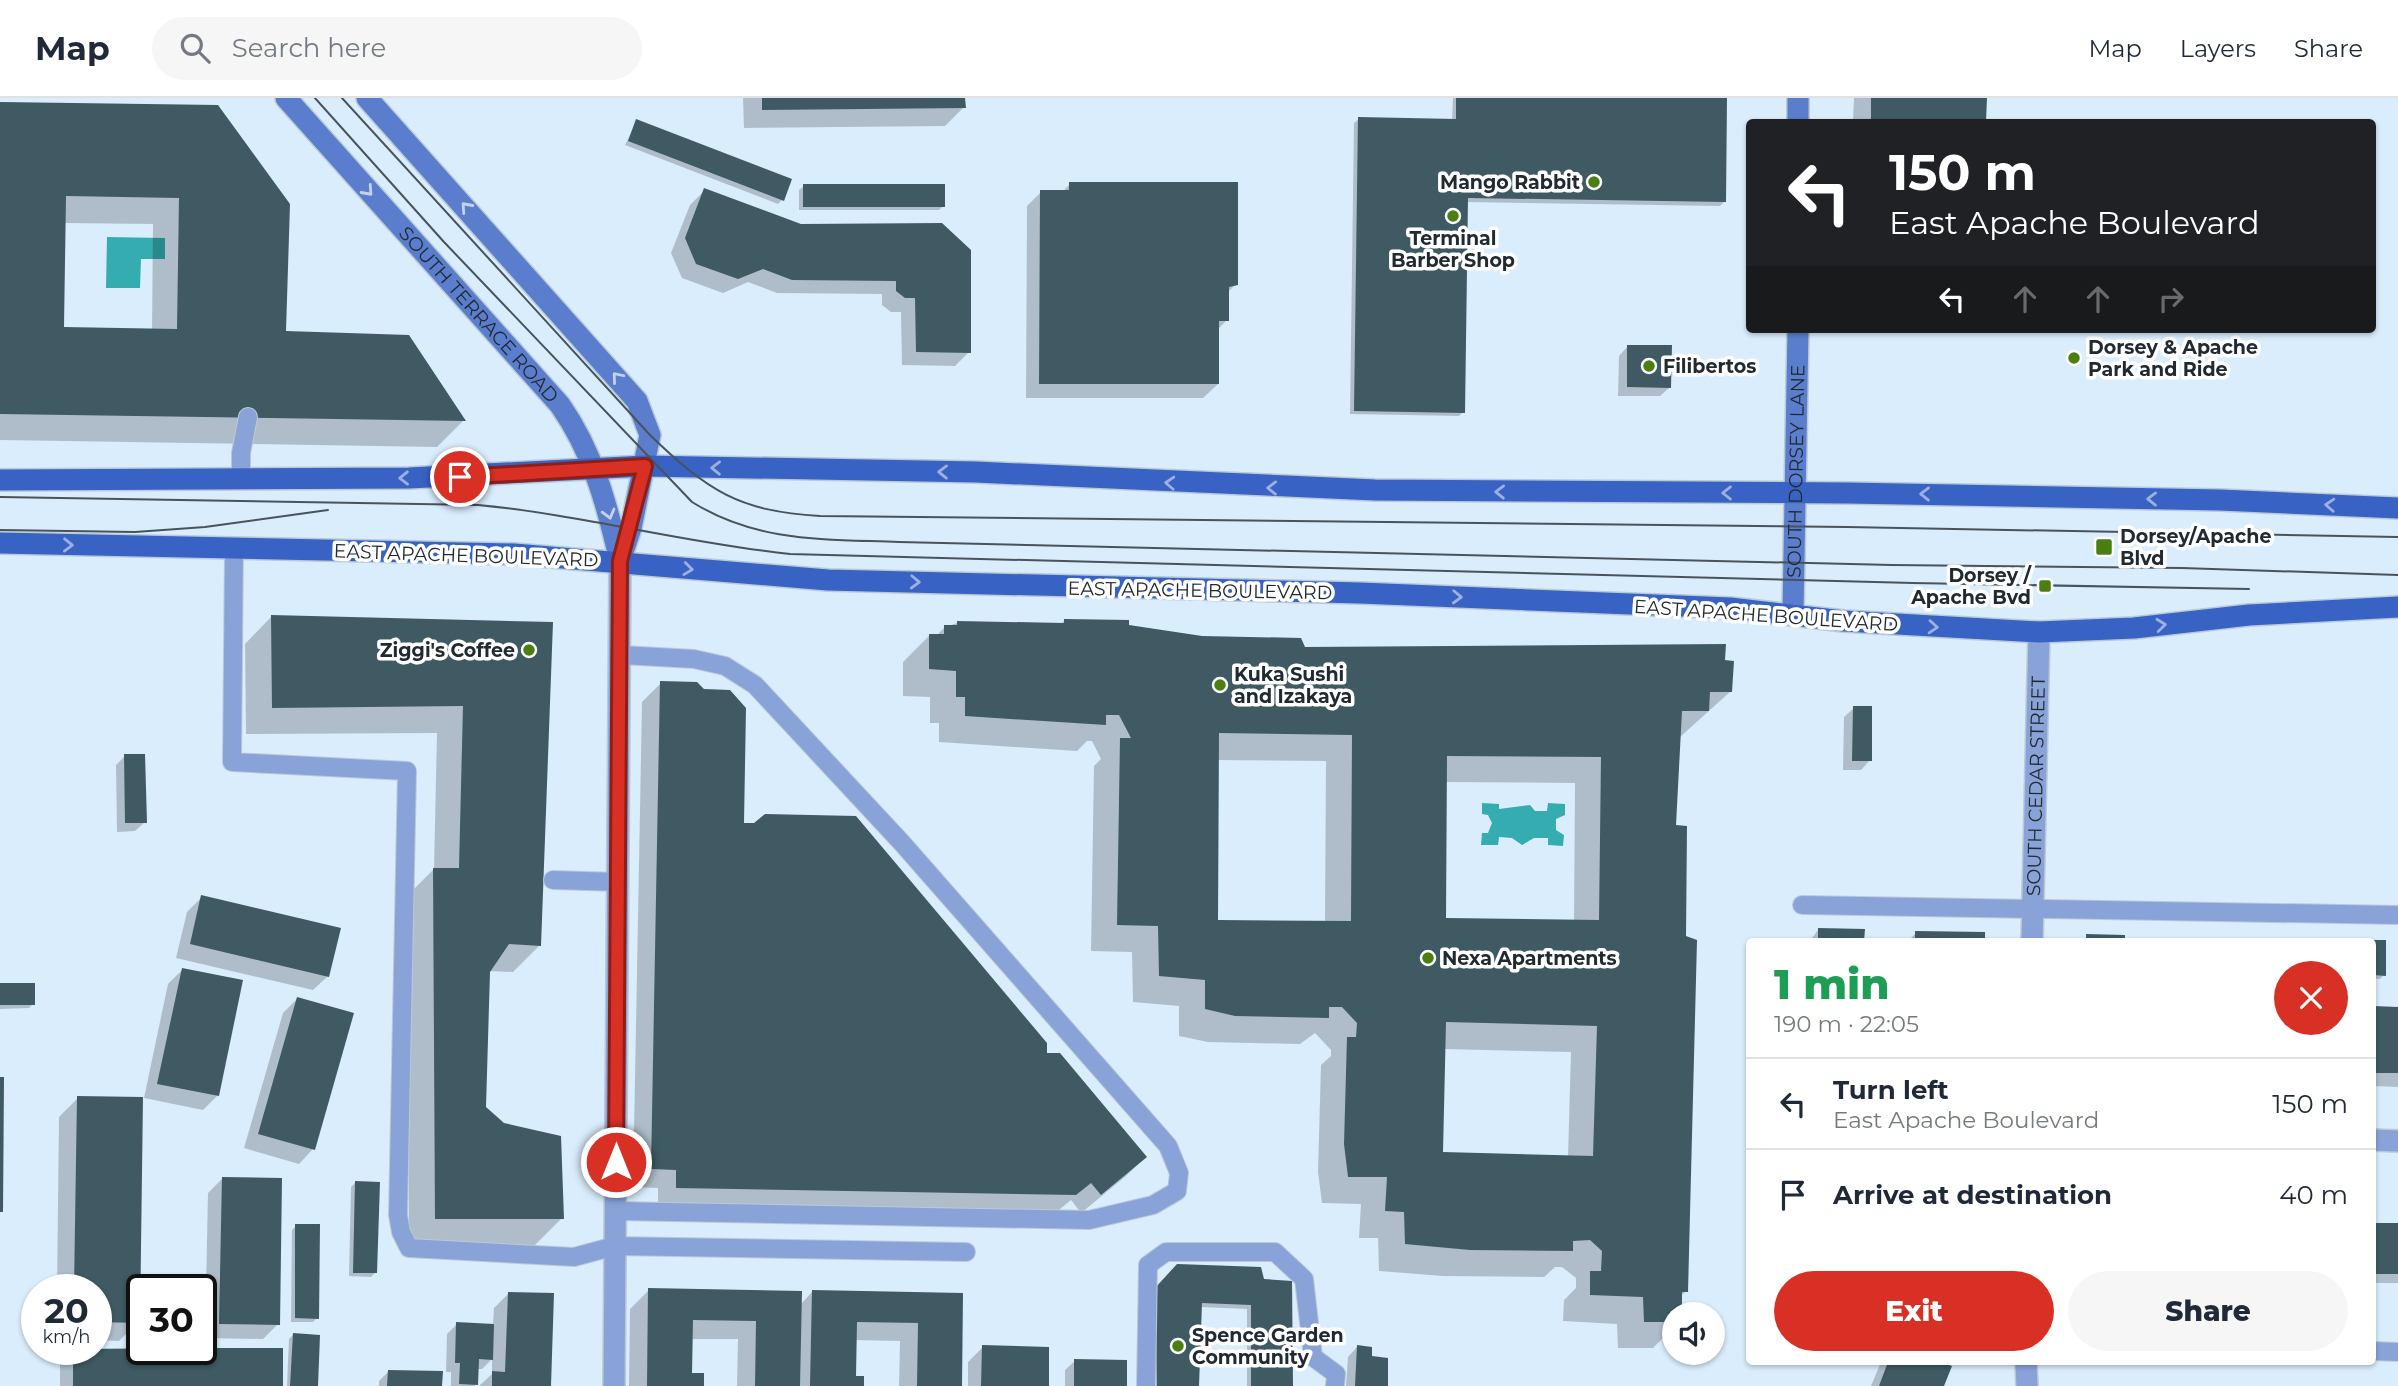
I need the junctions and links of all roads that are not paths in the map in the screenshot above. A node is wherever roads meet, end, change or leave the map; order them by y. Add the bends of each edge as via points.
1 (286, 98) edge
2 (367, 98) edge
3 (1798, 98) edge
4 (1798, 119) edge
5 (1798, 333) edge
6 (248, 417) dead end
7 (645, 466) junction
8 (594, 469) junction
9 (241, 479) junction
10 (0, 480) edge
11 (1796, 493) junction
12 (2398, 508) edge
13 (0, 543) edge
14 (234, 548) junction
15 (620, 561) junction
16 (2398, 607) edge
17 (1793, 613) junction
18 (2039, 632) junction
19 (622, 655) junction
20 (553, 880) dead end
21 (618, 882) junction
22 (1802, 905) dead end
23 (2033, 909) junction
24 (2398, 915) edge
25 (2032, 938) edge
26 (2376, 1140) edge
27 (2398, 1140) edge
28 (616, 1211) junction
29 (615, 1246) junction
30 (966, 1252) dead end
31 (2376, 1351) edge
32 (2398, 1352) edge
33 (2026, 1365) edge
34 (614, 1386) edge
35 (1146, 1386) edge
36 (1335, 1386) edge
37 (2027, 1386) edge

1 -> 8 street, SOUTH TERRACE ROAD via 560,405 580,434
7 -> 2 street, SOUTH TERRACE ROAD via 650,435 637,401
3 - 4 street
5 - 11 street, SOUTH DORSEY LANE
6 - 9 lane
7 - 8 main road
11 -> 7 main road via 1375,490 976,472
7 - 15 street, SOUTH TERRACE ROAD
8 -> 9 main road via 422,478
8 -> 15 street, SOUTH TERRACE ROAD
9 - 10 main road
12 -> 11 main road via 2220,500
11 - 17 street, SOUTH DORSEY LANE
13 -> 14 main road, EAST APACHE BOULEVARD
14 - 15 main road, EAST APACHE BOULEVARD
14 - 29 lane via 232,762 407,771 398,1215 409,1248 574,1257
15 -> 17 main road, EAST APACHE BOULEVARD via 828,580 1360,593
15 - 19 street, SOUTH TERRACE ROAD
18 -> 16 main road, EAST APACHE BOULEVARD
17 -> 18 main road, EAST APACHE BOULEVARD via 1857,622
18 - 23 street, SOUTH CEDAR STREET
19 - 21 street, SOUTH TERRACE ROAD
19 - 28 lane via 694,659 725,666 755,685 1168,1146 1179,1173 1177,1191 1153,1205 1089,1220
20 - 21 lane
21 - 28 street, SOUTH TERRACE ROAD
22 - 23 lane
23 - 24 lane
23 - 25 street, SOUTH CEDAR STREET
26 - 27 street
28 - 29 street, SOUTH TERRACE ROAD
29 - 30 lane
29 - 34 street, SOUTH TERRACE ROAD
31 - 32 lane
33 - 37 street
35 - 36 lane via 1148,1265 1166,1252 1275,1252 1304,1279 1313,1357 1336,1374

